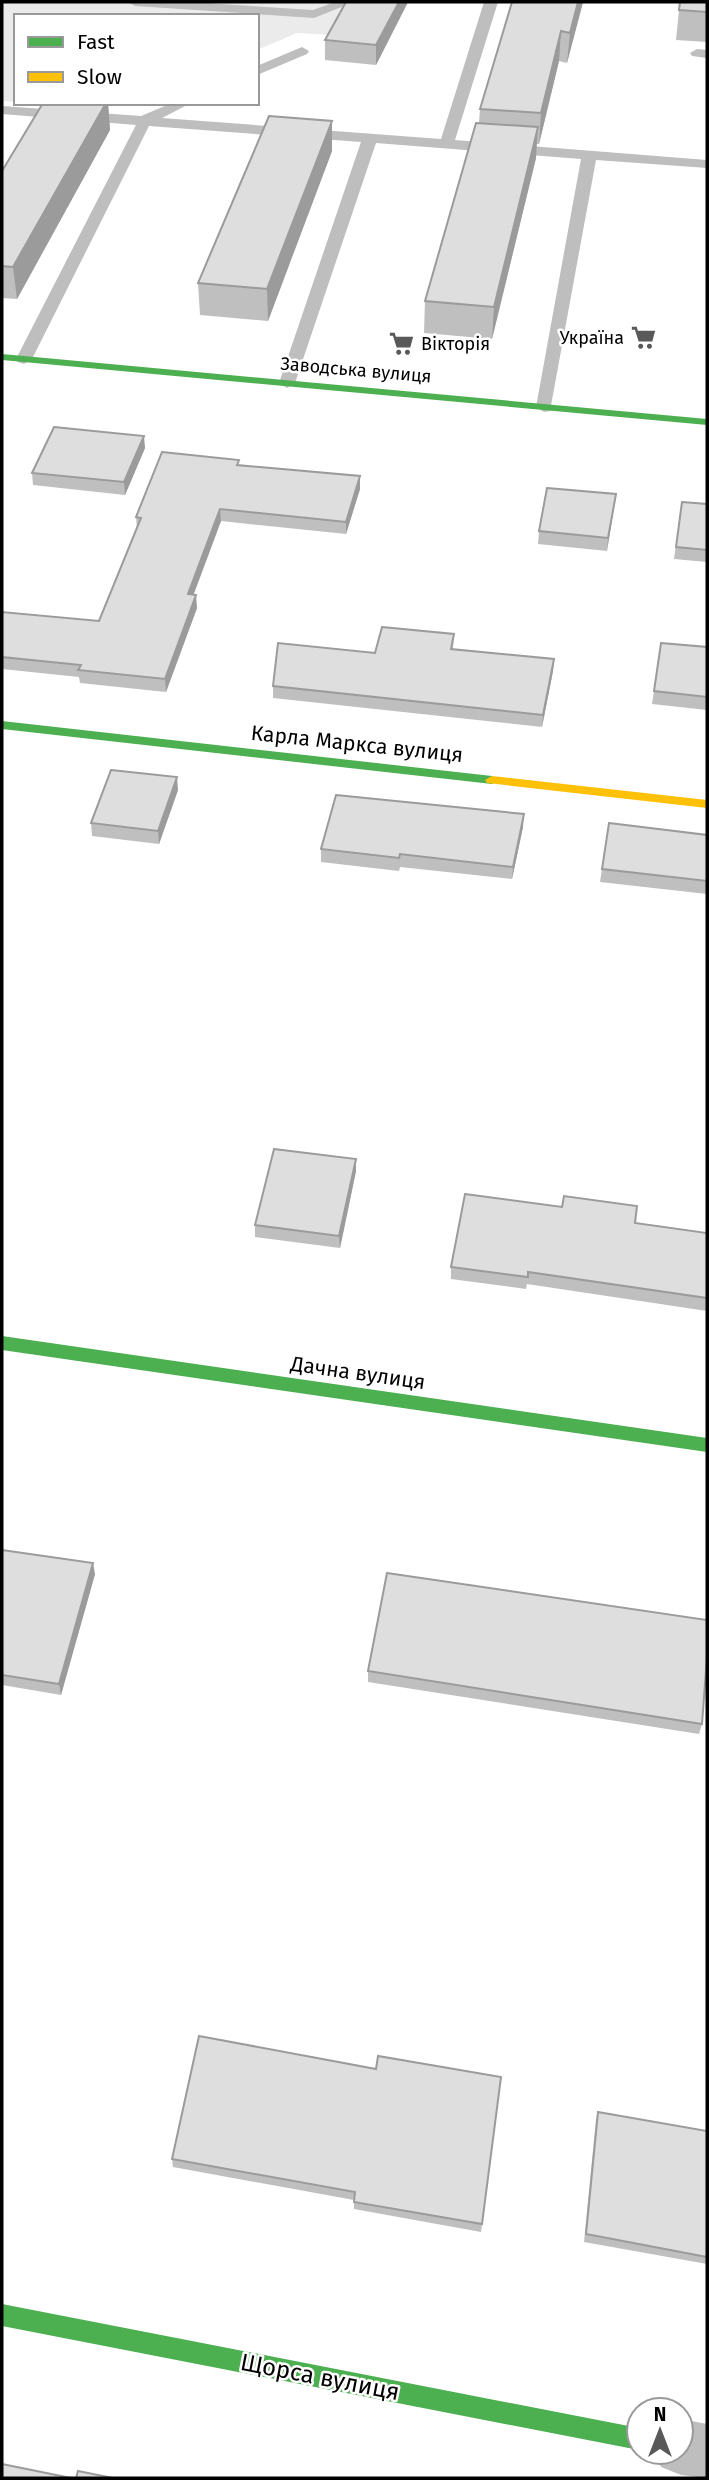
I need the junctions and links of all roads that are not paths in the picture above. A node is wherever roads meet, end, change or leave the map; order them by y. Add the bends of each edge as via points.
1 (135, 2) edge
2 (347, 2) edge
3 (491, 2) edge
4 (302, 51) dead end
5 (259, 70) edge
6 (179, 105) edge
7 (2, 110) edge
8 (145, 120) junction
9 (370, 138) junction
10 (447, 144) junction
11 (589, 156) junction
12 (707, 164) edge
13 (2, 357) edge
14 (24, 359) junction
15 (287, 383) junction
16 (544, 407) junction
17 (707, 422) edge
18 (2, 725) edge
19 (707, 804) edge
20 (2, 1343) edge
21 (707, 1445) edge
22 (2, 2315) edge
23 (625, 2436) edge

1 - 2 lane via 314,14
3 - 10 lane
4 - 5 lane
6 - 8 lane
7 - 8 lane
8 - 9 lane
8 - 14 lane
9 - 10 lane
9 - 15 lane
10 - 11 lane
11 - 12 lane
11 - 16 lane
13 - 14 street, Заводська вулиця
14 - 15 street, Заводська вулиця
15 - 16 street, Заводська вулиця
16 - 17 street, Заводська вулиця
18 - 19 street, Карла Маркса вулиця
20 - 21 street, Дачна вулиця
22 - 23 street, Щорса вулиця

